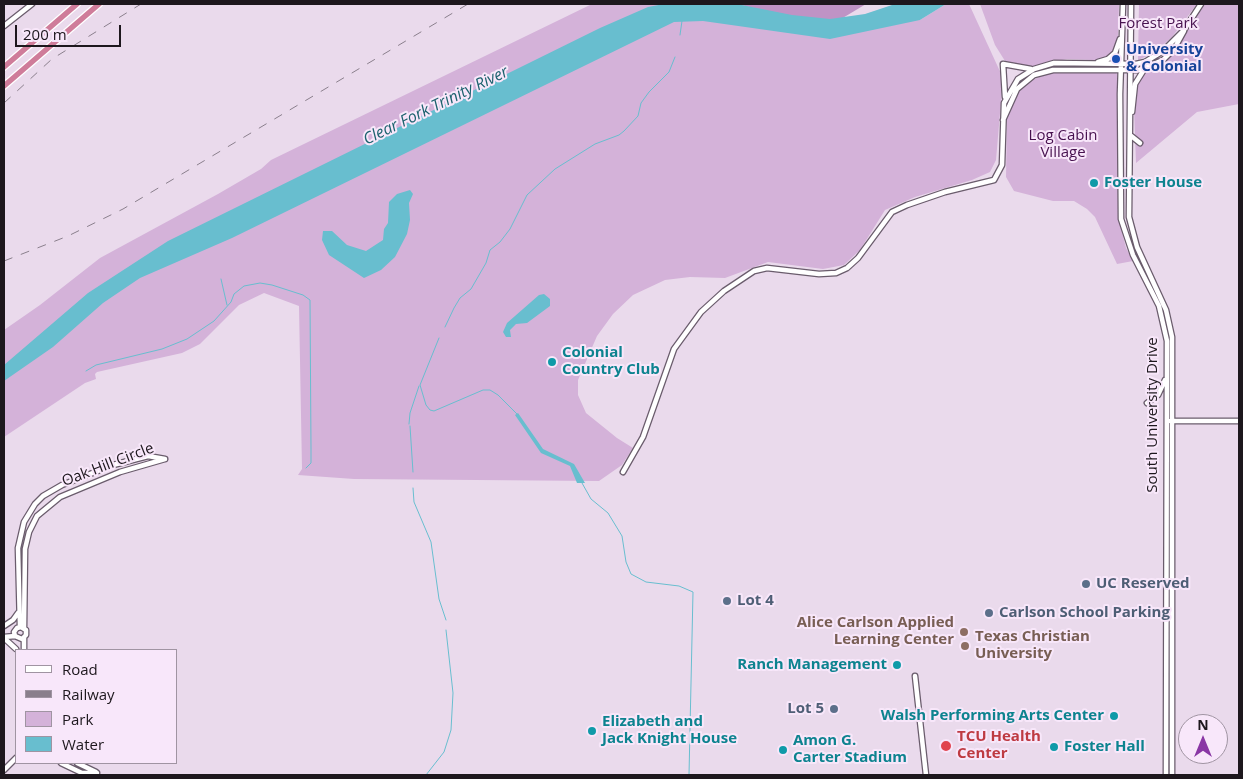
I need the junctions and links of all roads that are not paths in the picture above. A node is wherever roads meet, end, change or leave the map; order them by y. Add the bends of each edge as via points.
1 (32, 4) edge
2 (78, 4) edge
3 (99, 4) edge
4 (1123, 4) edge
5 (1131, 4) edge
6 (1201, 4) edge
7 (4, 26) edge
8 (1184, 30) junction
9 (1122, 33) junction
10 (1085, 64) junction
11 (1121, 64) junction
12 (1130, 64) junction
13 (4, 67) edge
14 (1145, 68) junction
15 (1034, 69) junction
16 (1121, 70) junction
17 (1130, 70) junction
18 (4, 86) edge
19 (1005, 101) junction
20 (1003, 120) junction
21 (1130, 124) junction
22 (1129, 134) junction
23 (1140, 143) dead end
24 (1166, 377) junction
25 (1147, 403) dead end
26 (1168, 421) junction
27 (1239, 421) edge
28 (623, 472) dead end
29 (19, 612) junction
30 (4, 626) edge
31 (20, 628) junction
32 (16, 637) junction
33 (4, 638) edge
34 (24, 638) junction
35 (15, 649) edge
36 (16, 649) edge
37 (24, 649) edge
38 (915, 676) dead end
39 (15, 759) edge
40 (63, 764) edge
41 (79, 764) edge
42 (4, 770) edge
43 (926, 775) edge
44 (1166, 775) edge
45 (1172, 775) edge

1 - 7 street
2 - 13 highway
3 - 18 highway
4 - 9 street, South University Drive
5 - 12 street, South University Drive
6 - 8 street
8 - 12 street via 1156,57
8 - 14 street via 1182,38 1169,54
9 - 10 street via 1111,56 1102,62
9 - 11 street, South University Drive
10 - 11 street
10 - 15 street via 1054,63
11 - 12 street
11 - 16 street, South University Drive
12 - 17 street, South University Drive
14 - 17 street
14 - 21 street via 1133,89
15 - 19 street via 1018,79
15 - 19 street via 1003,64
16 - 17 street
16 - 20 street via 1052,70 1034,75 1013,94
16 - 24 street, South University Drive via 1121,219 1130,249 1154,292 1163,316 1167,341
17 - 21 street, South University Drive
19 - 20 street
20 - 28 street via 1002,165 990,181 946,192 892,212 852,265 842,270 819,274 766,268 754,271 724,290 701,312 674,349 643,437
21 - 22 street, South University Drive
22 - 23 street
22 - 26 street, South University Drive via 1131,229 1142,260 1163,301 1171,328
24 - 25 street via 1158,395
24 - 26 street, South University Drive
26 - 27 street
26 - 44 street, South University Drive
26 - 45 street, South University Drive
29 - 30 street
29 - 31 street, Oak Hill Circle
29 - 31 street, Oak Hill Circle via 18,542 24,522 35,504 62,485 113,465 148,456 165,459 120,472 60,497 37,516 25,550
30 - 31 street
31 - 32 street
31 - 34 street via 26,632
32 - 33 street
32 - 34 street
32 - 36 street
33 - 35 street
34 - 37 street
38 - 43 street
39 - 42 street
40 - 41 street via 82,773 97,773

